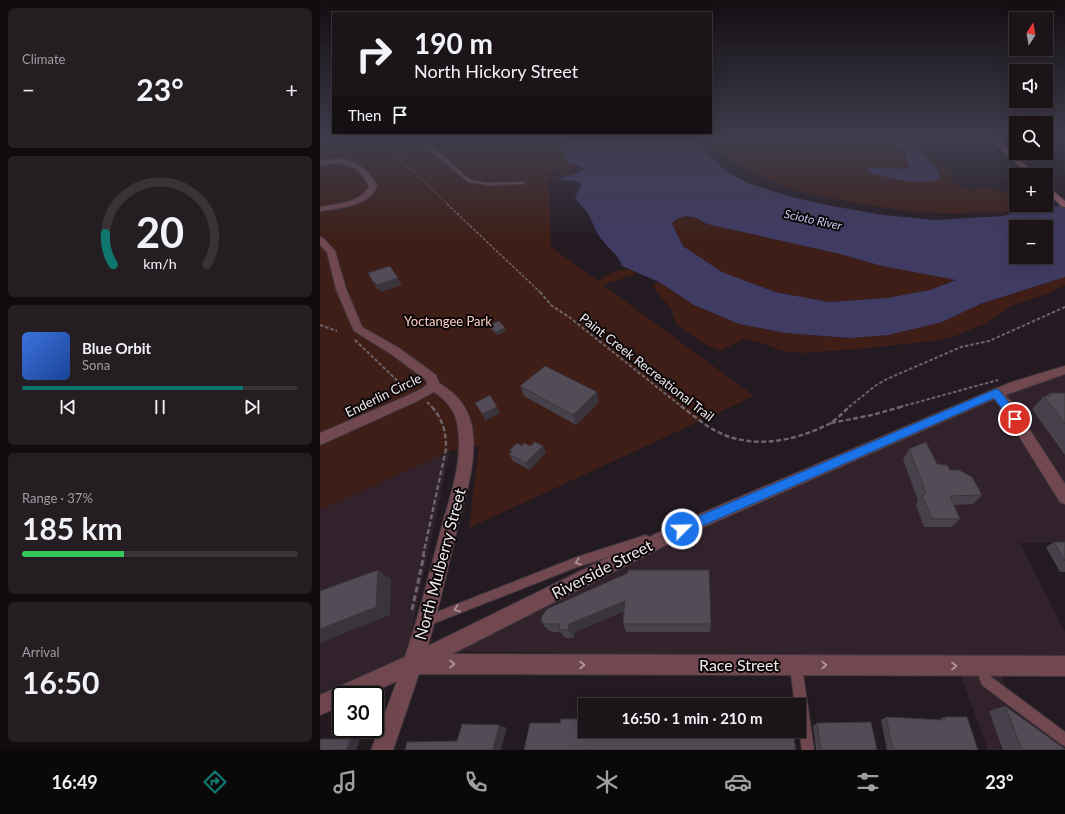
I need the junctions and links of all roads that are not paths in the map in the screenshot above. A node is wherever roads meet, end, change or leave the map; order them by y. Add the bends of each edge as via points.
1 (364, 172) edge
2 (458, 172) edge
3 (523, 182) dead end
4 (1053, 194) edge
5 (1065, 205) edge
6 (320, 209) edge
7 (320, 240) edge
8 (1065, 370) edge
9 (433, 385) junction
10 (996, 393) junction
11 (320, 439) edge
12 (1065, 497) edge
13 (682, 529) junction
14 (426, 622) junction
15 (413, 664) junction
16 (796, 665) junction
17 (981, 666) junction
18 (1065, 666) edge
19 (364, 686) edge
20 (332, 701) edge
21 (320, 706) edge
22 (1065, 740) edge
23 (382, 750) edge
24 (808, 750) edge

1 - 6 street via 374,186 370,194 357,201
2 - 3 lane via 468,181 488,184
4 - 5 main road
7 - 9 street, Enderlin Circle via 331,251 341,289 358,329 421,369 432,378
8 - 10 street, Riverside Street
9 - 11 street, Enderlin Circle via 417,396
9 - 14 street, North Mulberry Street via 449,395 459,409 465,426 466,462
10 - 12 street
10 - 13 street, Riverside Street
13 -> 14 lane via 577,562
13 - 15 street, Riverside Street
14 - 15 street, North Mulberry Street
15 -> 16 street, Race Street
15 - 19 street, Riverside Street
15 - 23 street, North Mulberry Street
16 -> 17 street, Race Street
16 - 24 lane
17 - 18 street, Race Street
17 - 22 lane via 986,681
20 - 21 street, Riverside Street

